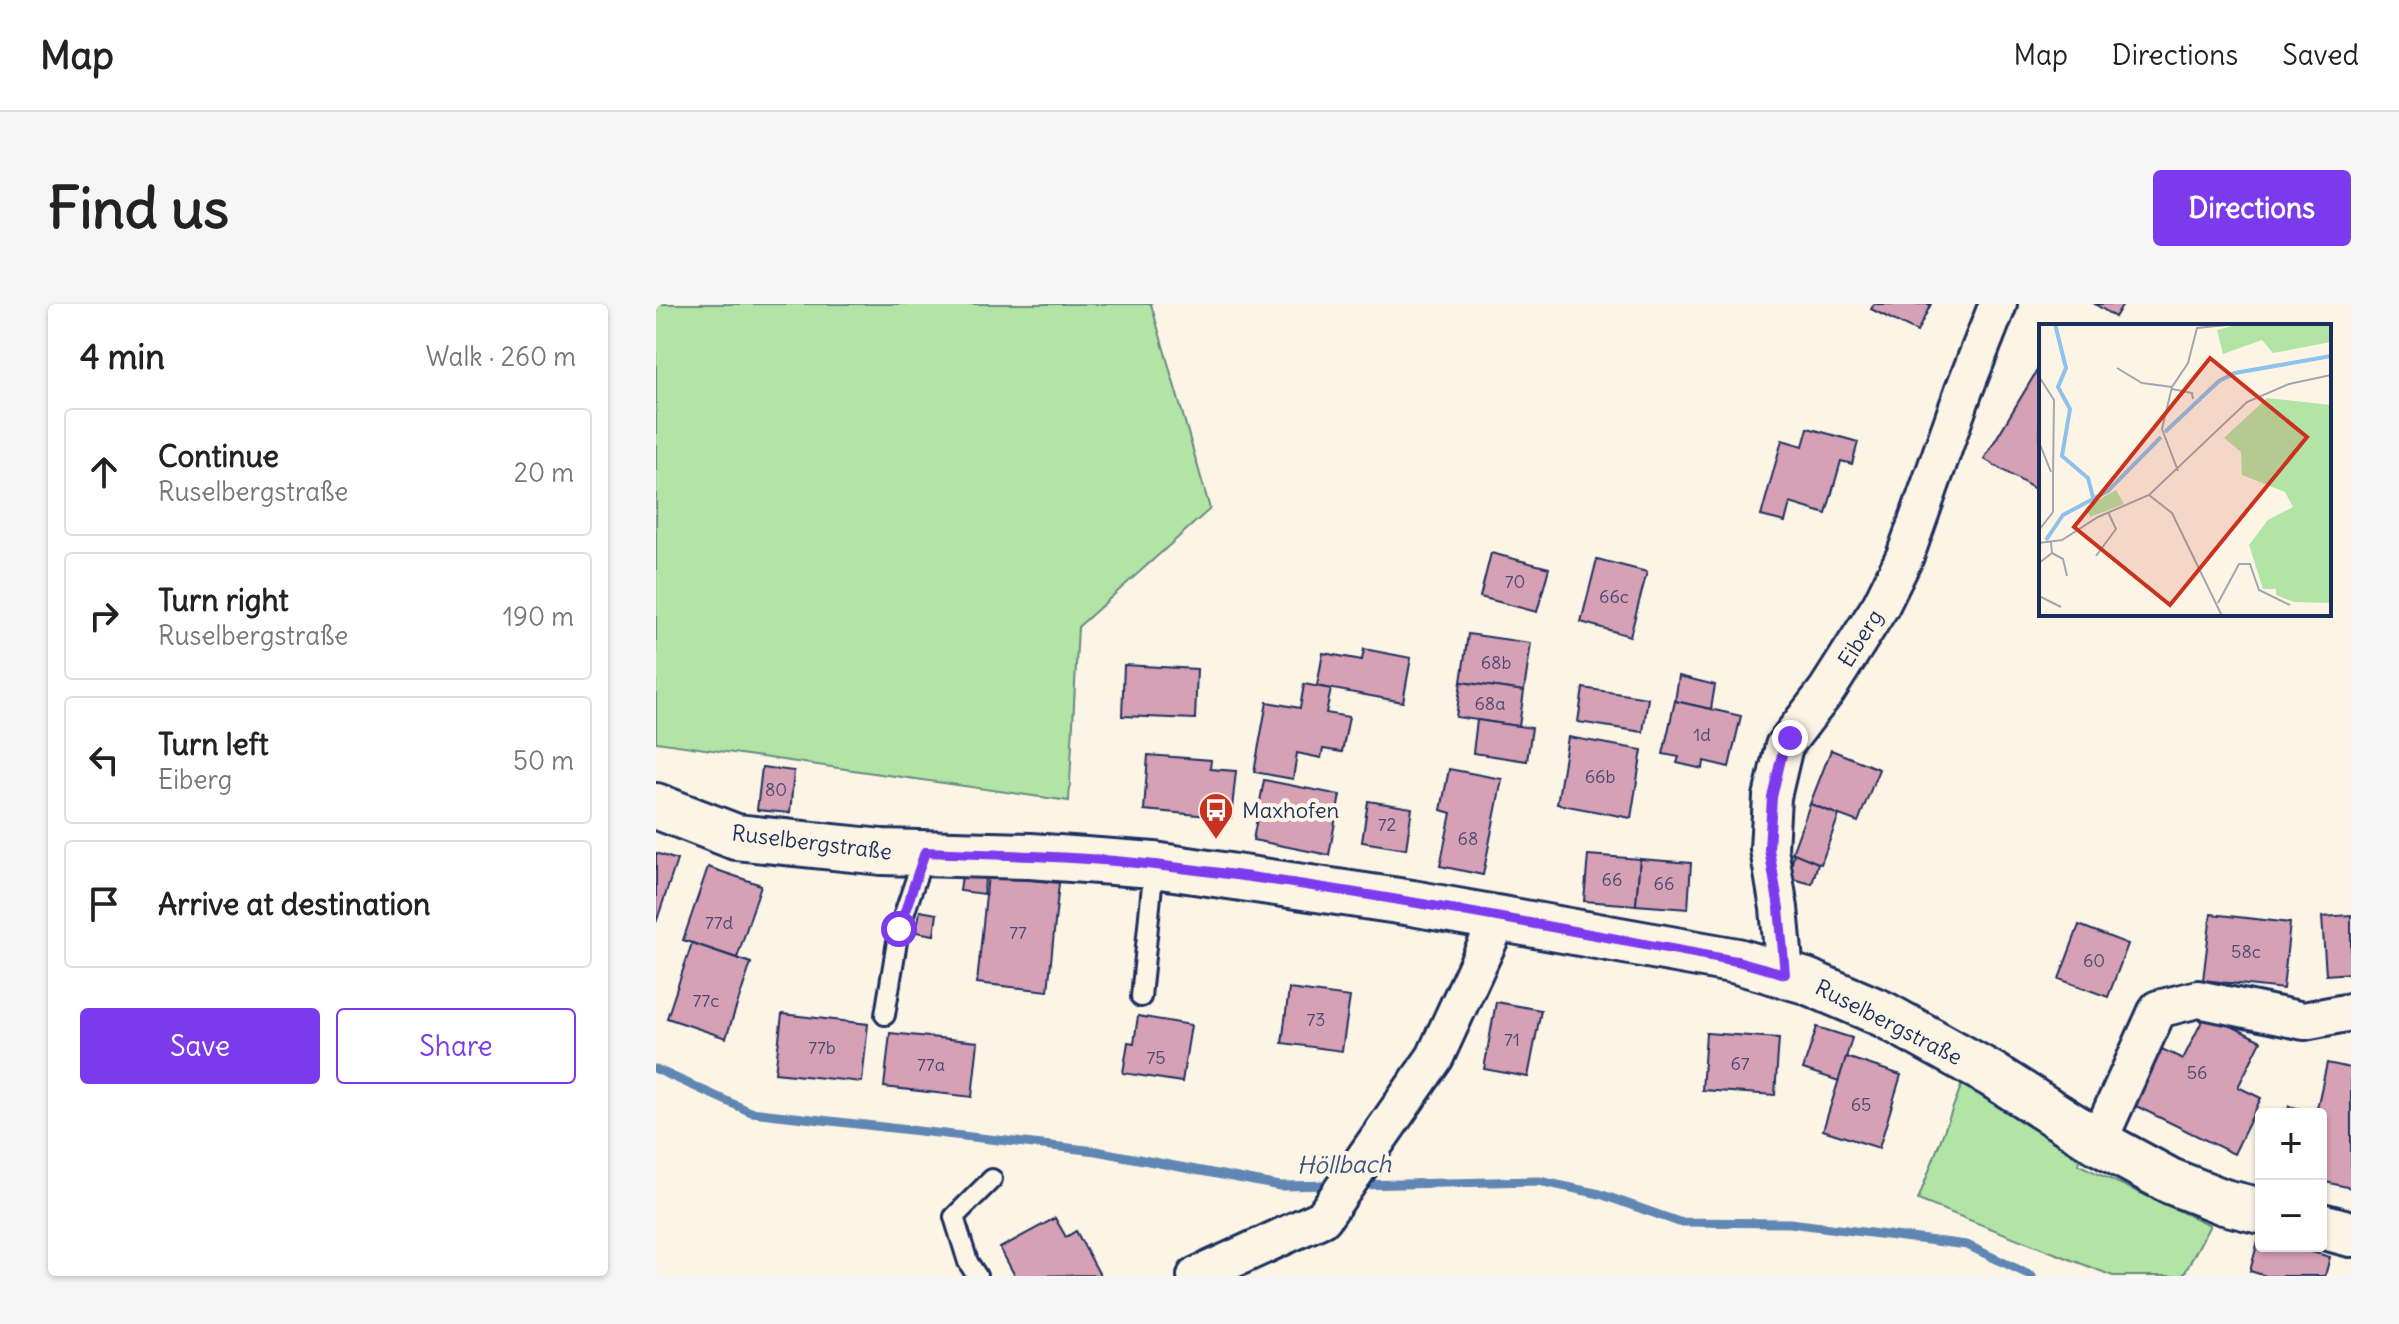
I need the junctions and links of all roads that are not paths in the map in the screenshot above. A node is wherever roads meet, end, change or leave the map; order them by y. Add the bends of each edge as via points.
1 (1998, 304) edge
2 (656, 806) edge
3 (925, 852) junction
4 (1154, 865) junction
5 (1499, 918) junction
6 (1785, 974) junction
7 (1141, 997) dead end
8 (2351, 1012) edge
9 (885, 1015) dead end
10 (2098, 1142) junction
11 (992, 1179) dead end
12 (2255, 1210) edge
13 (2327, 1228) edge
14 (2351, 1234) edge
15 (977, 1276) edge
16 (1196, 1276) edge

1 - 6 street, Eiberg via 1905,556 1827,690 1784,746 1772,797 1769,849
2 - 3 main road, Ruselbergstraße via 736,837
3 - 4 main road, Ruselbergstraße
3 - 9 lane, Ruselbergstraße via 899,929
4 - 5 main road, Ruselbergstraße
4 - 7 lane
5 - 6 main road, Ruselbergstraße
5 - 16 street via 1435,1057 1323,1218
6 - 10 main road, Ruselbergstraße via 1883,1014
8 - 10 street via 2304,1021 2198,999 2158,1009
10 - 12 main road, Ruselbergstraße via 2170,1181
11 - 15 lane via 954,1217
13 - 14 main road

